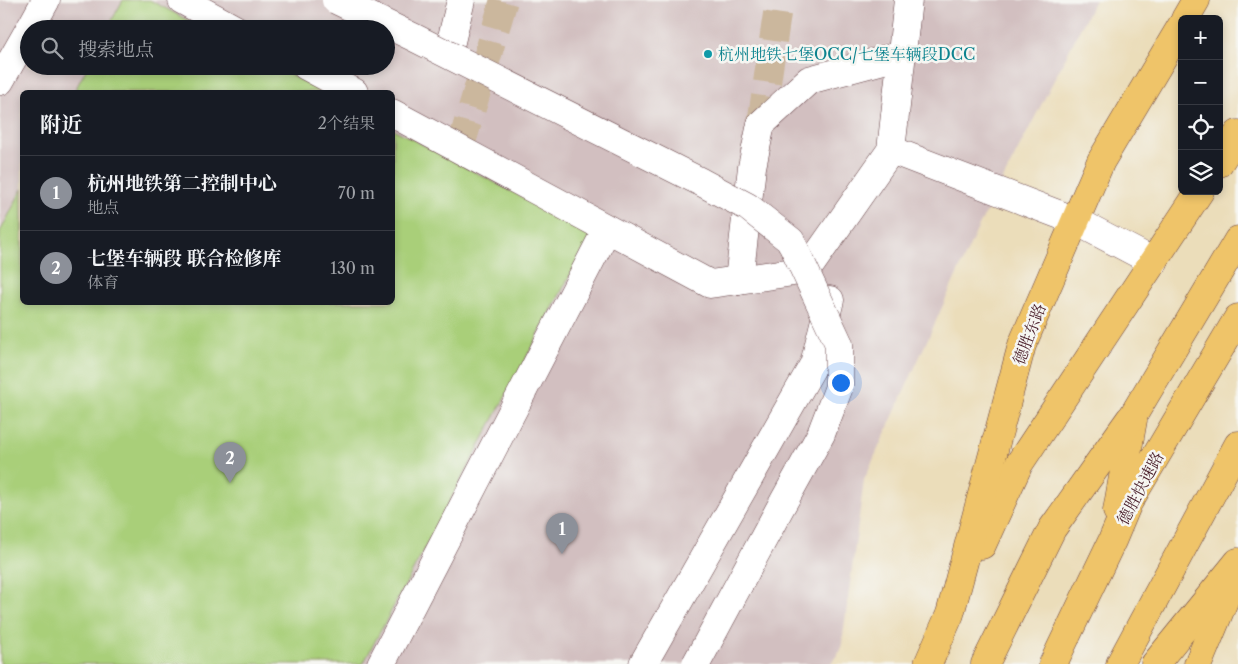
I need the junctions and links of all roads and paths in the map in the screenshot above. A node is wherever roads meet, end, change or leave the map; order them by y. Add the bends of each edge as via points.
1 (46, 0) edge
2 (182, 0) edge
3 (336, 0) edge
4 (462, 0) edge
5 (908, 0) edge
6 (1196, 0) edge
7 (1187, 15) edge
8 (34, 20) edge
9 (219, 20) edge
10 (377, 20) edge
11 (395, 28) edge
12 (1178, 32) edge
13 (20, 45) edge
14 (448, 54) junction
15 (902, 55) junction
16 (323, 75) edge
17 (0, 81) edge
18 (350, 90) edge
19 (395, 115) edge
20 (1238, 134) edge
21 (891, 150) junction
22 (1223, 157) edge
23 (1197, 195) edge
24 (1076, 221) junction
25 (607, 229) junction
26 (1238, 240) edge
27 (1154, 262) junction
28 (807, 270) junction
29 (740, 280) junction
30 (1238, 318) edge
31 (1134, 414) junction
32 (1238, 445) edge
33 (1112, 541) junction
34 (1238, 562) edge
35 (1238, 566) edge
36 (950, 614) junction
37 (381, 664) edge
38 (643, 664) edge
39 (696, 664) edge
40 (928, 664) edge
41 (986, 664) edge
42 (1053, 664) edge
43 (1120, 664) edge
44 (1155, 664) edge
45 (1198, 664) edge

1 - 8 street
2 - 9 street
3 - 10 street, bridge
4 - 14 street
5 - 15 street
6 - 7 main road
11 - 14 street, bridge
12 - 24 main road, 德胜东路 via 1101,162
13 - 17 street
14 - 39 street, bridge via 748,207 791,241 839,344 839,386 822,434
15 - 21 street
15 - 29 street via 809,80 761,124 752,167
16 - 18 street
19 - 25 street
20 - 22 main road
21 - 24 street
21 - 28 street
23 - 27 main road
24 - 27 street
24 - 36 main road, 德胜东路 via 1022,345
25 - 29 street via 710,284
25 - 37 street
26 - 31 main road
27 - 36 main road via 1019,464
28 - 29 street
28 - 38 street via 830,301 814,364
30 - 33 main road, 德胜快速路 via 1128,503
31 - 33 main road
31 - 41 main road via 1052,530
32 - 43 main road
33 - 42 main road, 德胜快速路
34 - 44 main road
35 - 45 main road
36 - 40 main road, 德胜东路

